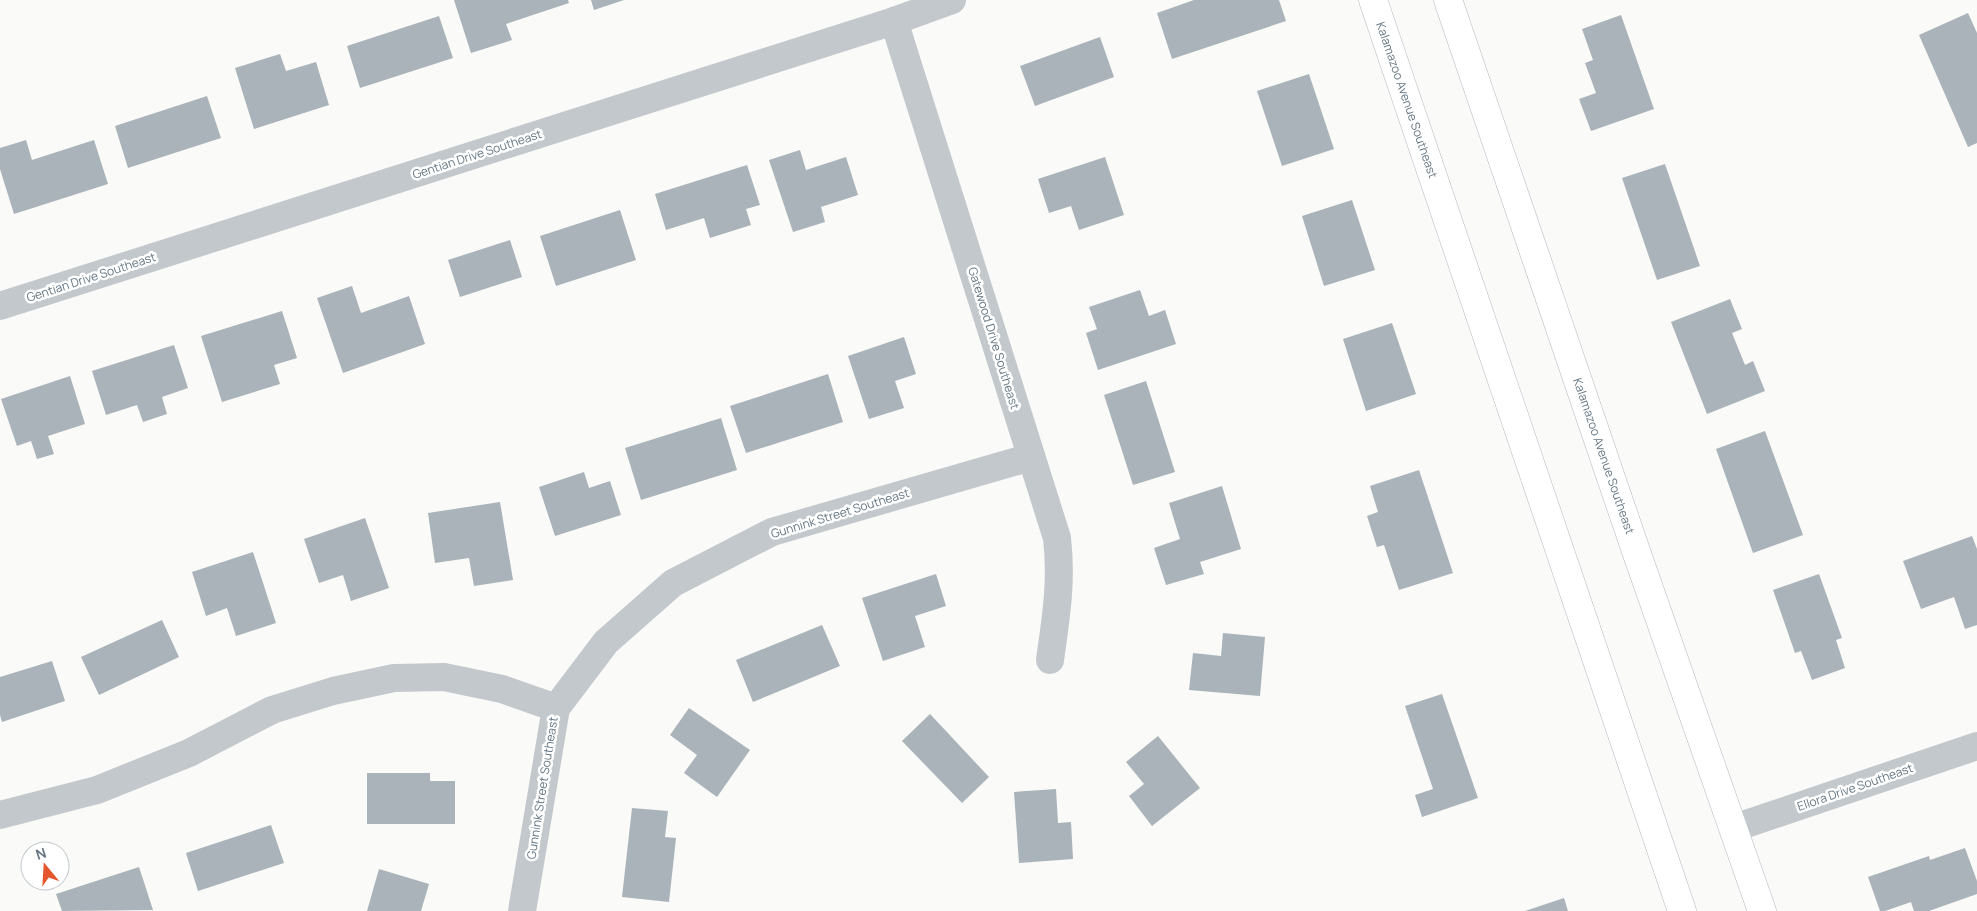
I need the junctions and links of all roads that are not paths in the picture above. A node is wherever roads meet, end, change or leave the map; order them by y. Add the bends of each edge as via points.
1 (952, 0) edge
2 (1373, 0) edge
3 (1448, 0) edge
4 (894, 21) junction
5 (0, 306) edge
6 (1031, 457) junction
7 (1050, 660) dead end
8 (556, 708) junction
9 (1977, 746) edge
10 (0, 815) edge
11 (1734, 828) junction
12 (522, 911) edge
13 (1682, 911) edge
14 (1762, 911) edge

1 - 4 street, Gentian Drive Southeast
2 - 13 main road, Kalamazoo Avenue Southeast
3 - 11 main road, Kalamazoo Avenue Southeast
4 - 5 street, Gentian Drive Southeast
4 - 6 street, Gatewood Drive Southeast
6 - 7 street, Gatewood Drive Southeast via 1057,538 1060,566 1060,590
6 - 8 street, Gunnink Street Southeast via 772,532 674,583 606,642
8 - 10 street via 502,689 444,677 394,678 333,691 272,710 189,753 97,790
8 - 12 street, Gunnink Street Southeast
9 - 11 street, Ellora Drive Southeast
11 - 14 main road, Kalamazoo Avenue Southeast

